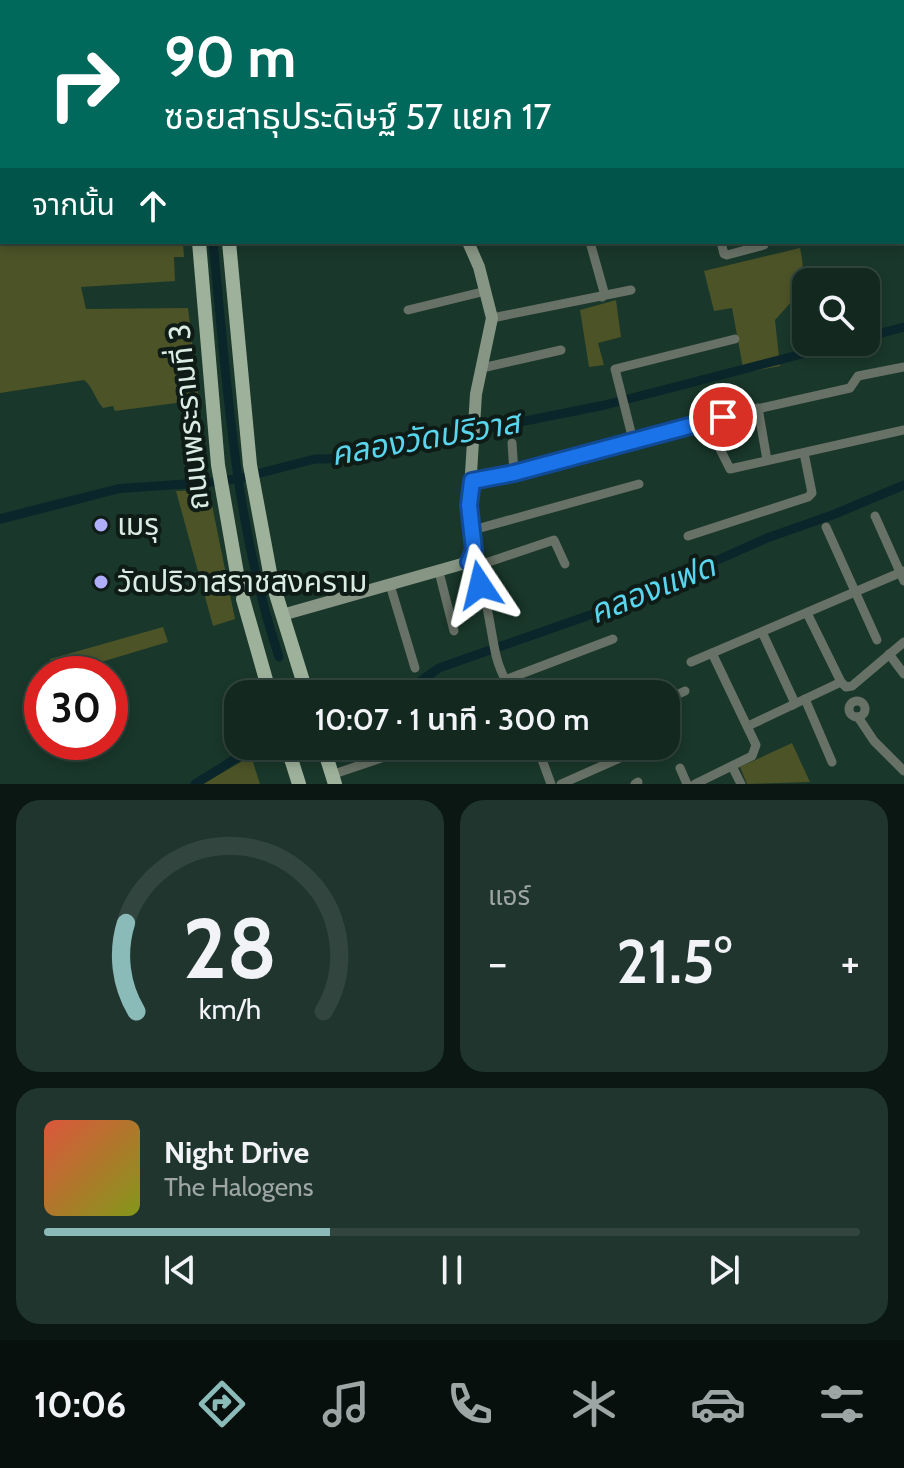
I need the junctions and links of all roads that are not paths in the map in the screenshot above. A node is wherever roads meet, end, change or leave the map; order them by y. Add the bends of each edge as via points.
1 (199, 244) edge
2 (229, 244) edge
3 (469, 244) edge
4 (591, 244) edge
5 (722, 244) edge
6 (764, 245) dead end
7 (631, 290) dead end
8 (486, 291) junction
9 (602, 297) junction
10 (408, 310) dead end
11 (492, 318) junction
12 (735, 339) dead end
13 (561, 350) dead end
14 (904, 367) edge
15 (482, 368) junction
16 (758, 408) junction
17 (904, 430) edge
18 (630, 441) junction
19 (512, 443) dead end
20 (720, 449) dead end
21 (804, 453) junction
22 (767, 460) junction
23 (514, 473) junction
24 (472, 481) junction
25 (639, 484) dead end
26 (875, 516) dead end
27 (826, 527) dead end
28 (473, 530) junction
29 (688, 536) dead end
30 (565, 564) dead end
31 (472, 565) junction
32 (439, 572) junction
33 (903, 575) edge
34 (390, 585) junction
35 (854, 593) junction
36 (807, 613) junction
37 (282, 615) junction
38 (454, 631) dead end
39 (762, 632) junction
40 (613, 639) dead end
41 (877, 640) dead end
42 (904, 642) edge
43 (712, 653) junction
44 (889, 654) junction
45 (691, 662) dead end
46 (415, 668) dead end
47 (904, 674) edge
48 (266, 680) edge
49 (303, 680) edge
50 (505, 680) joint
51 (843, 685) junction
52 (685, 691) dead end
53 (680, 693) edge
54 (805, 699) junction
55 (793, 705) junction
56 (748, 726) junction
57 (291, 760) edge
58 (381, 760) edge
59 (543, 760) edge
60 (615, 760) edge
61 (832, 762) dead end
62 (732, 766) junction
63 (680, 768) dead end
64 (904, 771) edge
65 (333, 779) edge
66 (299, 784) edge
67 (551, 784) edge
68 (561, 784) edge
69 (687, 784) edge
70 (695, 784) edge
71 (741, 784) edge

1 - 48 main road, ถนนพระรามที่ 3 via 220,481 241,592
2 - 37 main road, ถนนพระรามที่ 3 via 251,473
3 - 8 street
4 - 9 street
5 - 6 street via 727,255
7 - 9 street
8 - 10 street
8 - 11 street
9 - 11 street
11 - 15 street
12 - 18 street via 617,367
13 - 15 street
14 - 16 street via 858,376 850,388
15 - 24 street
16 - 18 street
16 - 22 street
17 - 21 street
18 - 23 street
19 - 23 street
20 - 22 street via 730,469
21 - 22 street
21 - 29 street via 812,493 808,497
23 - 24 street
24 - 28 street
25 - 28 street
26 - 33 street
27 - 35 street
28 - 31 street
30 - 31 street via 554,540
31 - 32 street
31 - 50 street
32 - 34 street
32 - 38 street
33 - 35 street
34 - 37 street
34 - 46 street
35 - 36 street
35 - 41 street
36 - 39 street
36 - 51 street
37 - 49 main road, ถนนพระรามที่ 3
39 - 43 street
39 - 55 street
40 - 50 street
42 - 44 street
43 - 45 street
43 - 56 street
44 - 47 street
44 - 51 street via 852,686
51 - 54 street
51 - 64 street via 852,702 865,707 858,717 874,741
52 - 53 street
54 - 55 street
54 - 61 street
55 - 56 street
56 - 62 street via 755,751
57 - 66 main road
58 - 65 street
59 - 67 street
60 - 68 street
62 - 70 street
62 - 71 street
63 - 69 street

